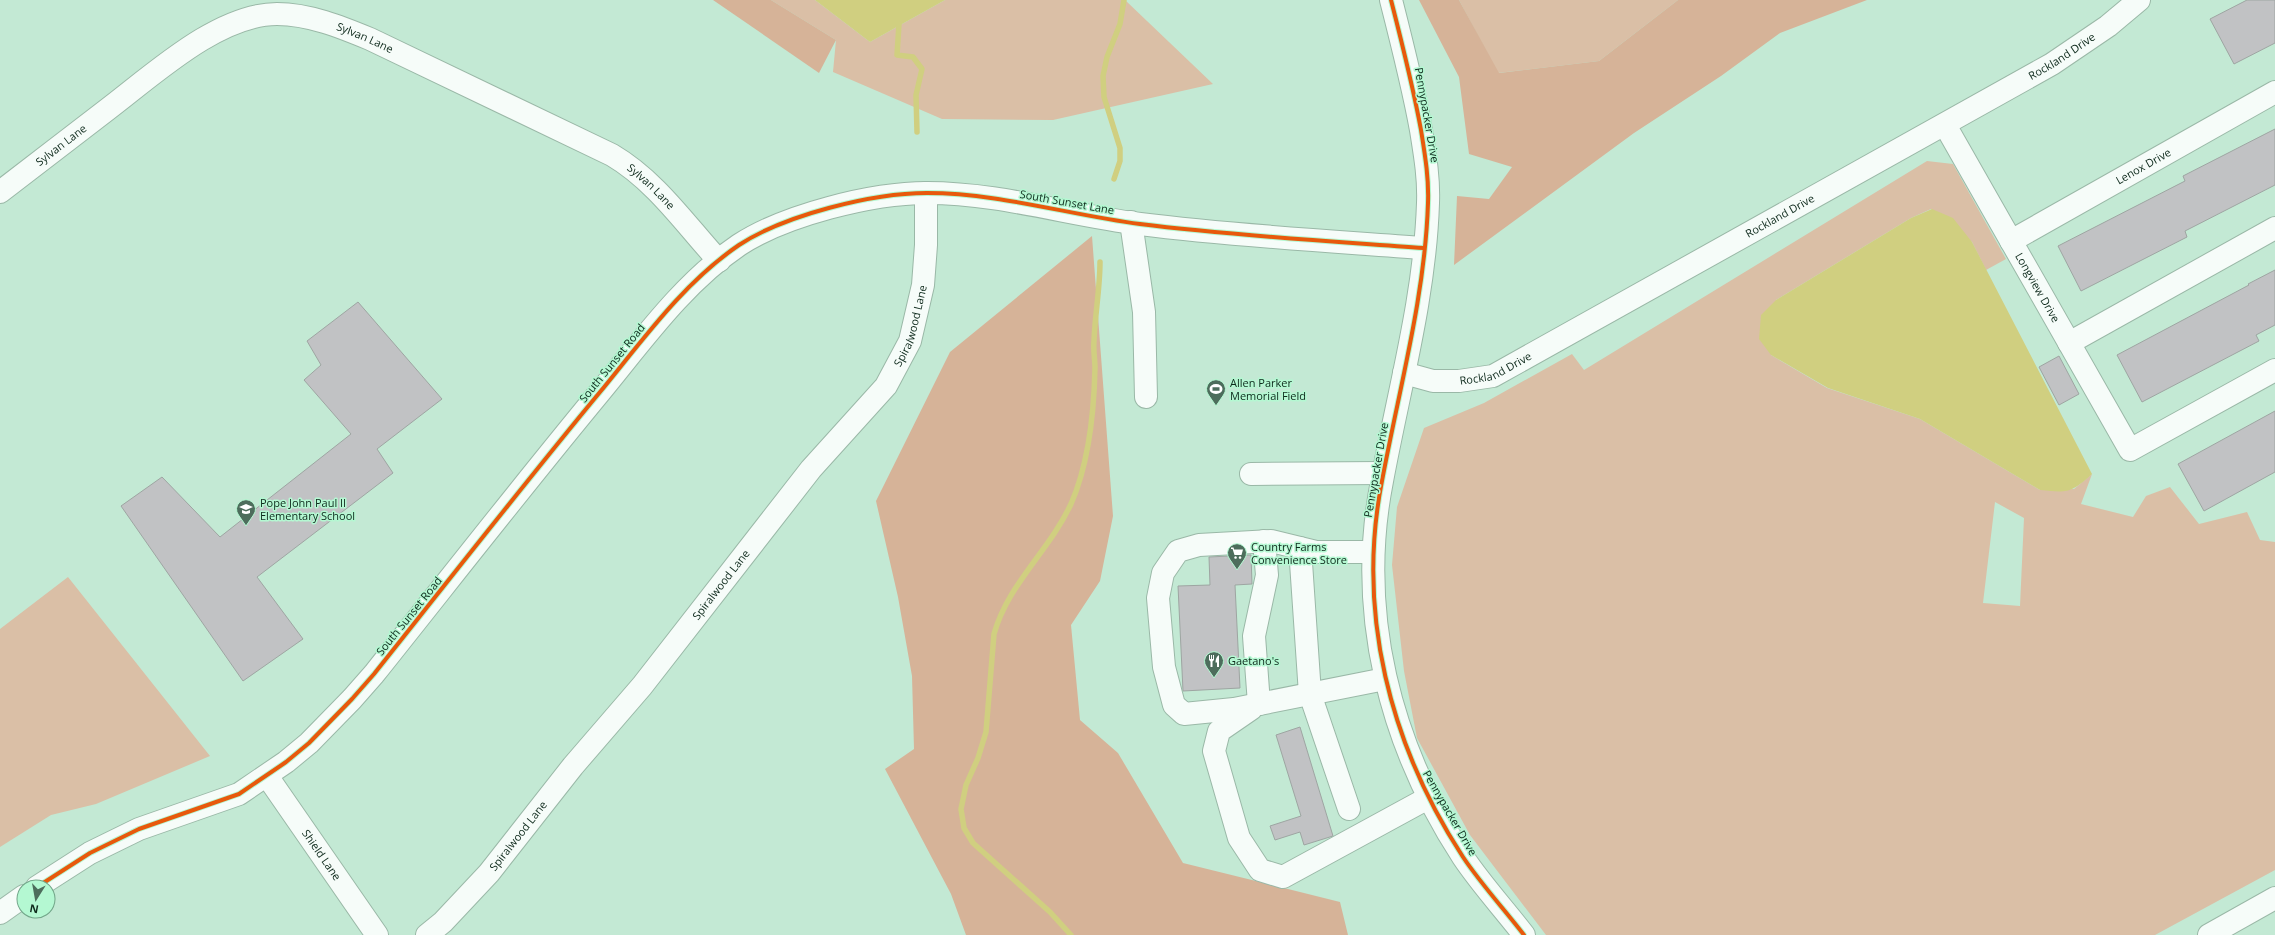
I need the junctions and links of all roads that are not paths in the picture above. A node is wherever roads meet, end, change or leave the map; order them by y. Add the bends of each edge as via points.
1 (1391, 0) edge
2 (2139, 0) edge
3 (250, 9) edge
4 (2275, 92) edge
5 (1945, 125) junction
6 (0, 192) edge
7 (926, 193) junction
8 (1131, 222) junction
9 (2275, 228) edge
10 (2011, 241) junction
11 (1424, 248) junction
12 (719, 261) junction
13 (2069, 343) junction
14 (2275, 370) edge
15 (1404, 373) junction
16 (1146, 397) dead end
17 (1384, 473) junction
18 (1251, 474) dead end
19 (1264, 541) junction
20 (1300, 548) junction
21 (1372, 552) junction
22 (1385, 679) junction
23 (1310, 694) junction
24 (1259, 704) junction
25 (267, 776) junction
26 (1428, 798) junction
27 (1349, 810) dead end
28 (48, 879) edge
29 (2275, 898) edge
30 (16, 902) edge
31 (0, 913) edge
32 (377, 935) edge
33 (427, 935) edge
34 (1524, 935) edge
35 (2209, 935) edge

1 - 11 main road, Pennypacker Drive via 1415,94 1427,168 1428,203
2 - 5 main road, Rockland Drive via 2081,46
3 - 6 main road, Sylvan Lane via 233,24 167,64
3 - 12 main road, Sylvan Lane via 299,16 346,29 612,155 655,189
4 - 10 main road, Lenox Drive
5 - 10 main road, Longview Drive
5 - 15 main road, Rockland Drive via 1494,376 1459,381 1433,381
7 - 8 main road, South Sunset Lane via 988,198
7 - 12 main road, South Sunset Lane via 867,200 812,214 763,233 740,245
7 - 33 main road, Spiralwood Lane via 923,285 910,341 886,386 811,469 642,686 573,766 489,873 443,922
8 - 11 main road, South Sunset Lane via 1266,237
8 - 16 main road via 1144,312
9 - 13 main road
10 - 13 main road, Longview Drive
11 - 15 main road, Pennypacker Drive via 1417,307
12 - 25 main road, South Sunset Road via 681,296 644,337 352,699 309,743
13 - 14 main road, Longview Drive via 2130,450
15 - 17 main road, Pennypacker Drive
17 - 18 main road
17 - 21 main road, Pennypacker Drive
19 - 20 main road
19 - 24 main road via 1267,575 1254,636
19 - 24 main road via 1199,545 1178,551 1163,573 1158,598 1164,666 1174,705 1184,714
20 - 21 main road via 1316,552
20 - 23 main road
21 - 22 main road, Pennypacker Drive via 1376,624
22 - 23 main road
22 - 26 main road, Pennypacker Drive via 1400,730
23 - 24 main road
23 - 27 main road
24 - 26 main road via 1219,731 1214,751 1238,838 1260,870 1283,877
25 - 28 main road, South Sunset Road via 239,794 138,829 114,840
25 - 32 main road, Shield Lane
26 - 34 main road, Pennypacker Drive via 1465,860
29 - 35 main road
30 - 31 main road

